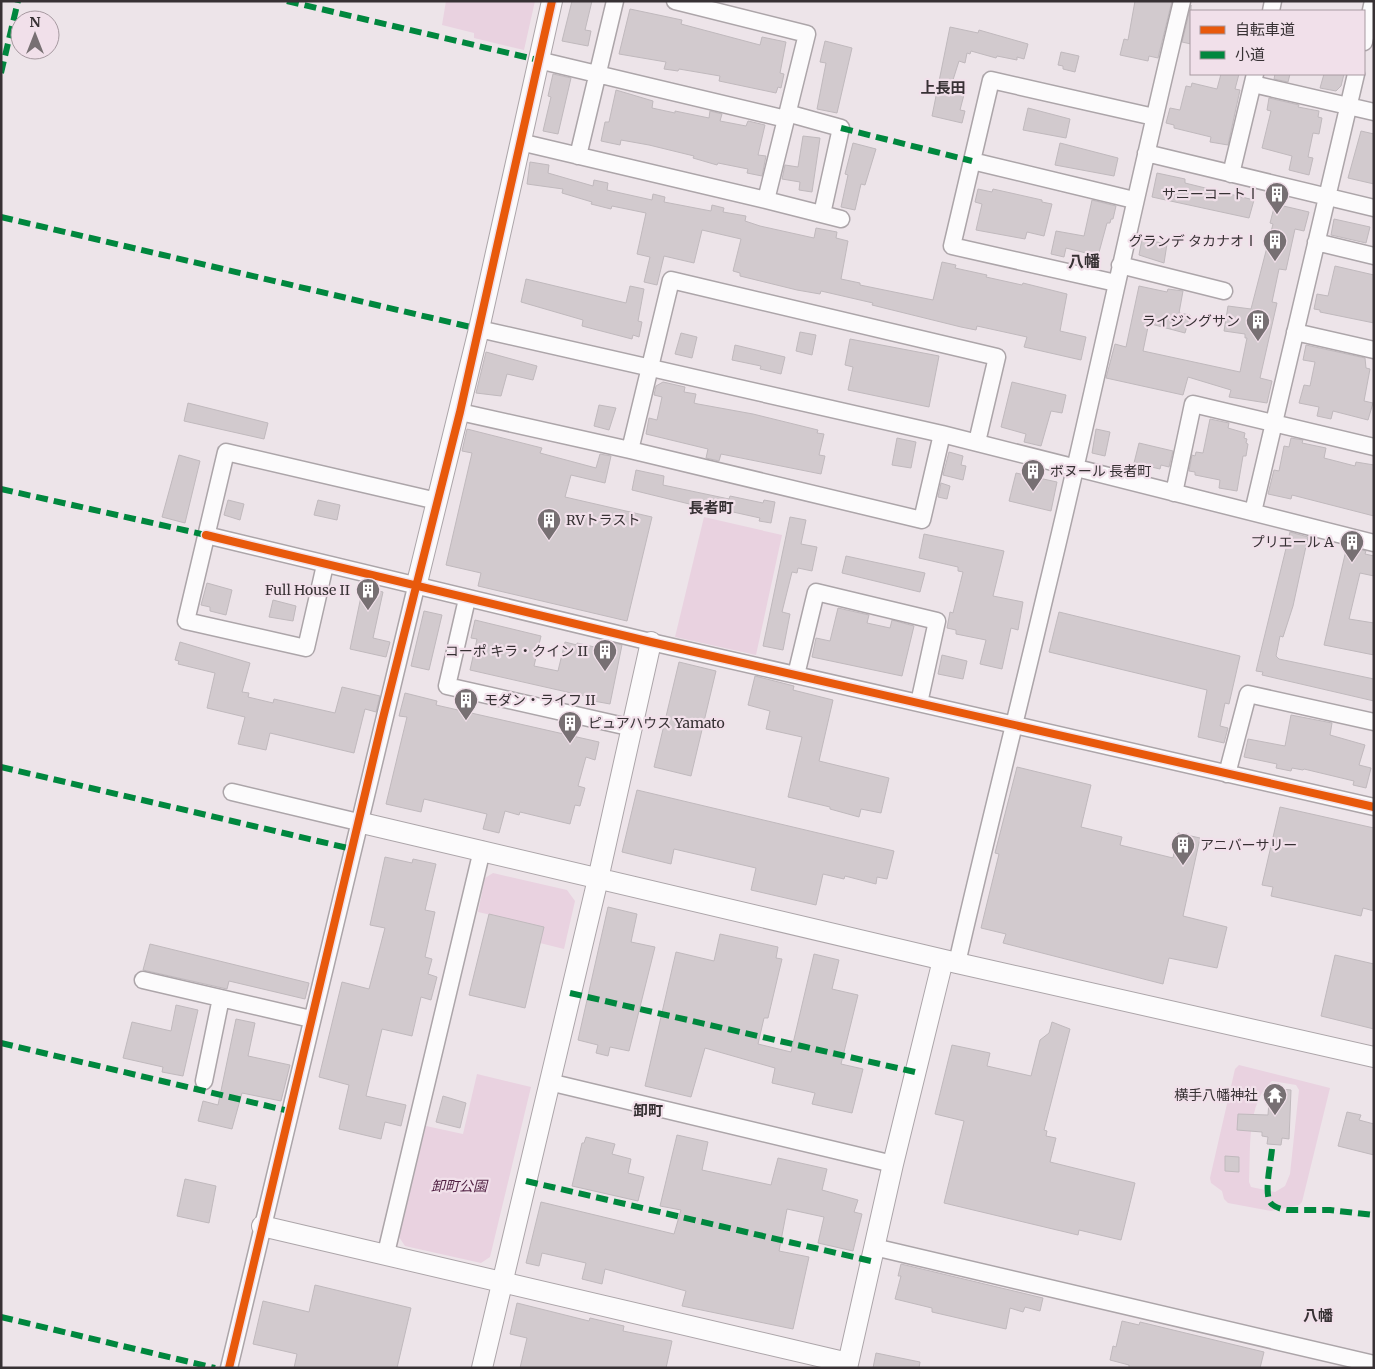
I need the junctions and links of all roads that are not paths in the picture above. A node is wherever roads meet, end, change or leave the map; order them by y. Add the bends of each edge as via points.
1 (552, 1) edge
2 (615, 1) edge
3 (675, 1) edge
4 (1182, 1) edge
5 (1374, 1) edge
6 (1365, 38) edge
7 (538, 60) junction
8 (598, 74) junction
9 (1356, 75) edge
10 (1254, 79) edge
11 (1349, 106) junction
12 (1374, 112) edge
13 (786, 116) junction
14 (1154, 117) junction
15 (520, 142) junction
16 (1146, 153) junction
17 (578, 156) junction
18 (972, 161) junction
19 (1231, 174) junction
20 (1327, 196) junction
21 (766, 200) junction
22 (1134, 200) junction
23 (1374, 208) edge
24 (822, 214) junction
25 (841, 219) dead end
26 (1316, 242) junction
27 (1374, 256) edge
28 (1120, 266) junction
29 (1116, 283) junction
30 (1224, 291) dead end
31 (479, 329) junction
32 (1295, 332) junction
33 (1374, 350) edge
34 (650, 367) junction
35 (460, 412) junction
36 (1274, 423) junction
37 (942, 434) junction
38 (978, 442) junction
39 (1374, 447) edge
40 (630, 450) junction
41 (1075, 467) junction
42 (1174, 493) junction
43 (437, 501) junction
44 (1253, 512) junction
45 (206, 535) junction
46 (1374, 543) edge
47 (325, 565) junction
48 (416, 587) junction
49 (468, 599) junction
50 (651, 642) junction
51 (796, 675) junction
52 (919, 703) junction
53 (1374, 722) edge
54 (1012, 726) junction
55 (633, 728) junction
56 (1227, 774) junction
57 (232, 792) dead end
58 (1374, 807) edge
59 (358, 822) junction
60 (482, 850) junction
61 (598, 879) junction
62 (950, 961) junction
63 (143, 980) dead end
64 (221, 998) junction
65 (311, 1019) junction
66 (1374, 1057) edge
67 (204, 1081) dead end
68 (549, 1082) junction
69 (892, 1164) junction
70 (262, 1226) junction
71 (874, 1247) junction
72 (386, 1253) junction
73 (502, 1283) junction
74 (1374, 1364) edge
75 (847, 1365) edge
76 (229, 1368) edge
77 (482, 1368) edge

1 - 7 street
2 - 8 street
3 - 13 street via 807,34
4 - 14 street
5 - 6 street
7 - 8 street
7 - 15 street
8 - 13 street
8 - 17 street
9 - 11 street
10 - 11 street
10 - 19 street
11 - 12 street
11 - 20 street
13 - 21 street
13 - 24 street via 841,128
14 - 16 street
14 - 18 street via 991,80
15 - 17 street
15 - 31 street
16 - 19 street
16 - 22 street
17 - 21 street
18 - 22 street
18 - 29 street via 952,246
19 - 20 street
20 - 23 street
20 - 26 street
21 - 24 street
22 - 28 street
24 - 25 street
26 - 27 street
26 - 32 street
28 - 29 street
28 - 30 street
29 - 41 street
31 - 34 street
31 - 35 street
32 - 33 street
32 - 36 street
34 - 37 street
34 - 38 street via 671,280 997,357
34 - 40 street
35 - 40 street
35 - 43 street
36 - 39 street
36 - 42 street via 1193,404
36 - 44 street
37 - 38 street
37 - 40 street via 922,520
38 - 41 street
41 - 42 street
41 - 54 street
42 - 44 street
43 - 45 street via 226,452
43 - 48 street
44 - 46 street
45 - 47 street
45 - 47 street via 186,621 306,648
47 - 48 street
48 - 49 street
48 - 59 street
49 - 50 street
49 - 55 street via 447,686
50 - 51 street
50 - 55 street
51 - 52 street
51 - 52 street via 816,592 937,622
52 - 54 street
53 - 56 street via 1248,694
54 - 56 street
54 - 62 street
55 - 61 street
56 - 58 street
57 - 59 street
59 - 60 street
59 - 65 street
60 - 61 street
60 - 72 street
61 - 62 street
61 - 68 street
62 - 66 street
62 - 69 street
63 - 64 street
64 - 65 street
64 - 67 street
65 - 70 street
68 - 69 street
68 - 73 street
69 - 71 street
70 - 72 street
70 - 76 street
71 - 74 street
71 - 75 street
72 - 73 street
73 - 75 street
73 - 77 street

